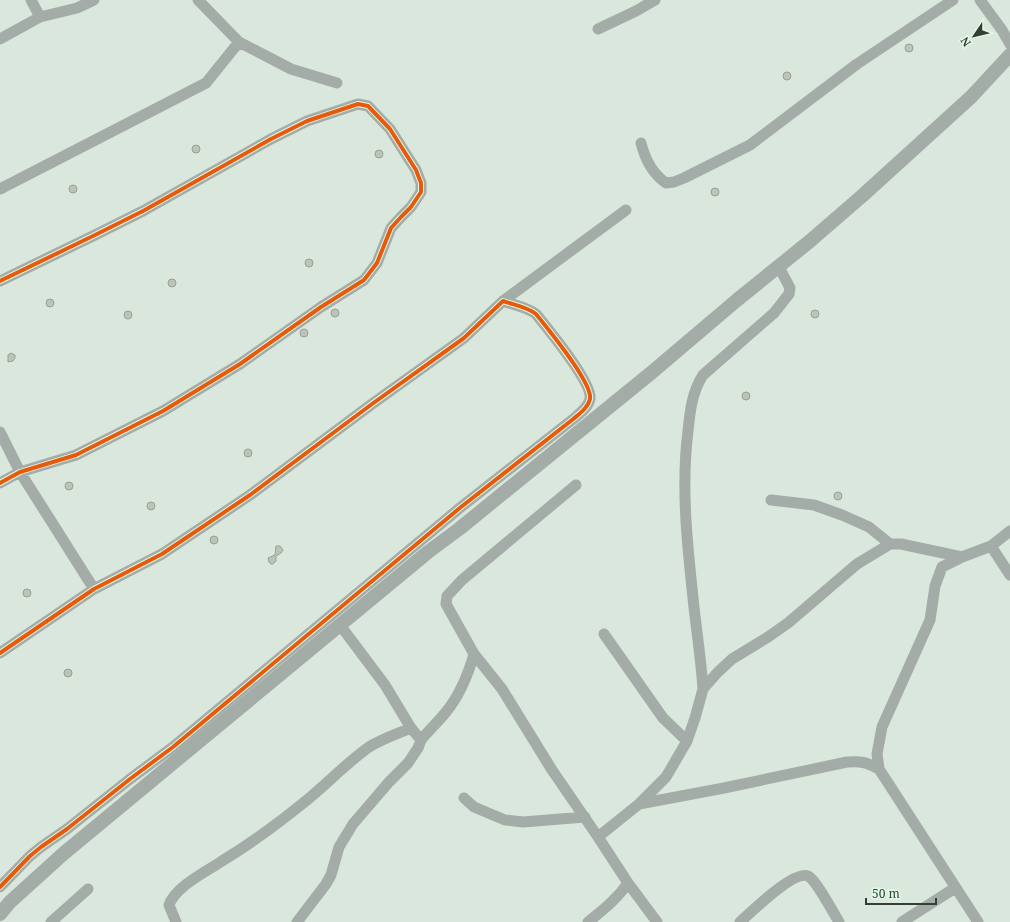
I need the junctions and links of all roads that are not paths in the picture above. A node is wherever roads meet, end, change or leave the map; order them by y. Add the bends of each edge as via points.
1 (31, 0) edge
2 (94, 0) edge
3 (198, 0) edge
4 (655, 0) edge
5 (953, 0) edge
6 (980, 0) edge
7 (40, 17) junction
8 (598, 29) dead end
9 (0, 38) edge
10 (239, 42) junction
11 (1010, 44) edge
12 (1010, 55) edge
13 (337, 83) dead end
14 (641, 143) dead end
15 (0, 189) edge
16 (626, 210) dead end
17 (778, 267) junction
18 (0, 281) edge
19 (503, 301) junction
20 (0, 432) edge
21 (20, 472) junction
22 (0, 483) edge
23 (576, 485) dead end
24 (771, 500) dead end
25 (1010, 530) edge
26 (890, 544) junction
27 (991, 546) junction
28 (962, 557) junction
29 (386, 570) junction
30 (1010, 575) edge
31 (394, 582) junction
32 (94, 588) junction
33 (340, 625) junction
34 (604, 634) dead end
35 (0, 653) edge
36 (474, 654) junction
37 (703, 689) junction
38 (411, 728) junction
39 (421, 740) junction
40 (687, 741) junction
41 (879, 769) junction
42 (464, 798) dead end
43 (639, 804) junction
44 (585, 817) junction
45 (598, 837) junction
46 (628, 883) junction
47 (0, 887) edge
48 (955, 888) junction
49 (88, 889) dead end
50 (0, 914) edge
51 (51, 922) edge
52 (176, 922) edge
53 (297, 922) edge
54 (588, 922) edge
55 (657, 922) edge
56 (740, 922) edge
57 (839, 922) edge
58 (902, 922) edge
59 (978, 922) edge

1 - 7 street
2 - 7 street via 77,8
3 - 10 street
4 - 8 street
5 - 14 street via 857,64 750,145 684,178 666,183 658,177 646,160
6 - 11 street
7 - 9 street
10 - 13 street via 291,69
10 - 15 street via 206,83
12 - 17 street via 971,97 914,150 816,237
16 - 19 street
17 - 31 street
17 - 37 street via 790,288 789,294 774,313 703,375 697,384 690,410 685,454 685,506
18 - 21 street via 143,211 307,121 358,104 368,106 390,129 416,170 421,183 421,192 391,228 376,263 364,280 240,364 163,411 76,455
19 - 29 street via 521,308 529,308 548,328 588,388 590,398 587,406
19 - 32 street via 464,338 250,496 162,554
20 - 21 street
21 - 22 street
21 - 32 street
23 - 36 street via 462,580 447,596 446,604
24 - 26 street via 814,505 842,515 868,527
25 - 27 street
26 - 28 street
26 - 37 street via 857,564 788,623 732,659
27 - 28 street
27 - 30 street
28 - 41 street via 942,568 935,586 930,620 882,727 877,754
29 - 31 street
29 - 47 street via 173,747 30,856
31 - 33 street
32 - 35 street
33 - 38 street via 385,685
33 - 50 street via 63,854
34 - 40 street via 663,718
36 - 39 street via 468,676 458,694
36 - 44 street via 502,688 552,770
37 - 40 street
38 - 39 street
38 - 52 street via 370,747 260,836 179,891 169,905
39 - 53 street via 408,763 353,824 339,847 326,884
40 - 43 street via 666,777
41 - 43 street via 860,761 846,762
41 - 48 street
42 - 44 street via 474,807 505,820 523,822
43 - 45 street
44 - 45 street
45 - 46 street
46 - 54 street via 612,902
46 - 55 street
48 - 58 street
48 - 59 street
49 - 51 street
56 - 57 street via 793,879 803,875 809,876 815,883

